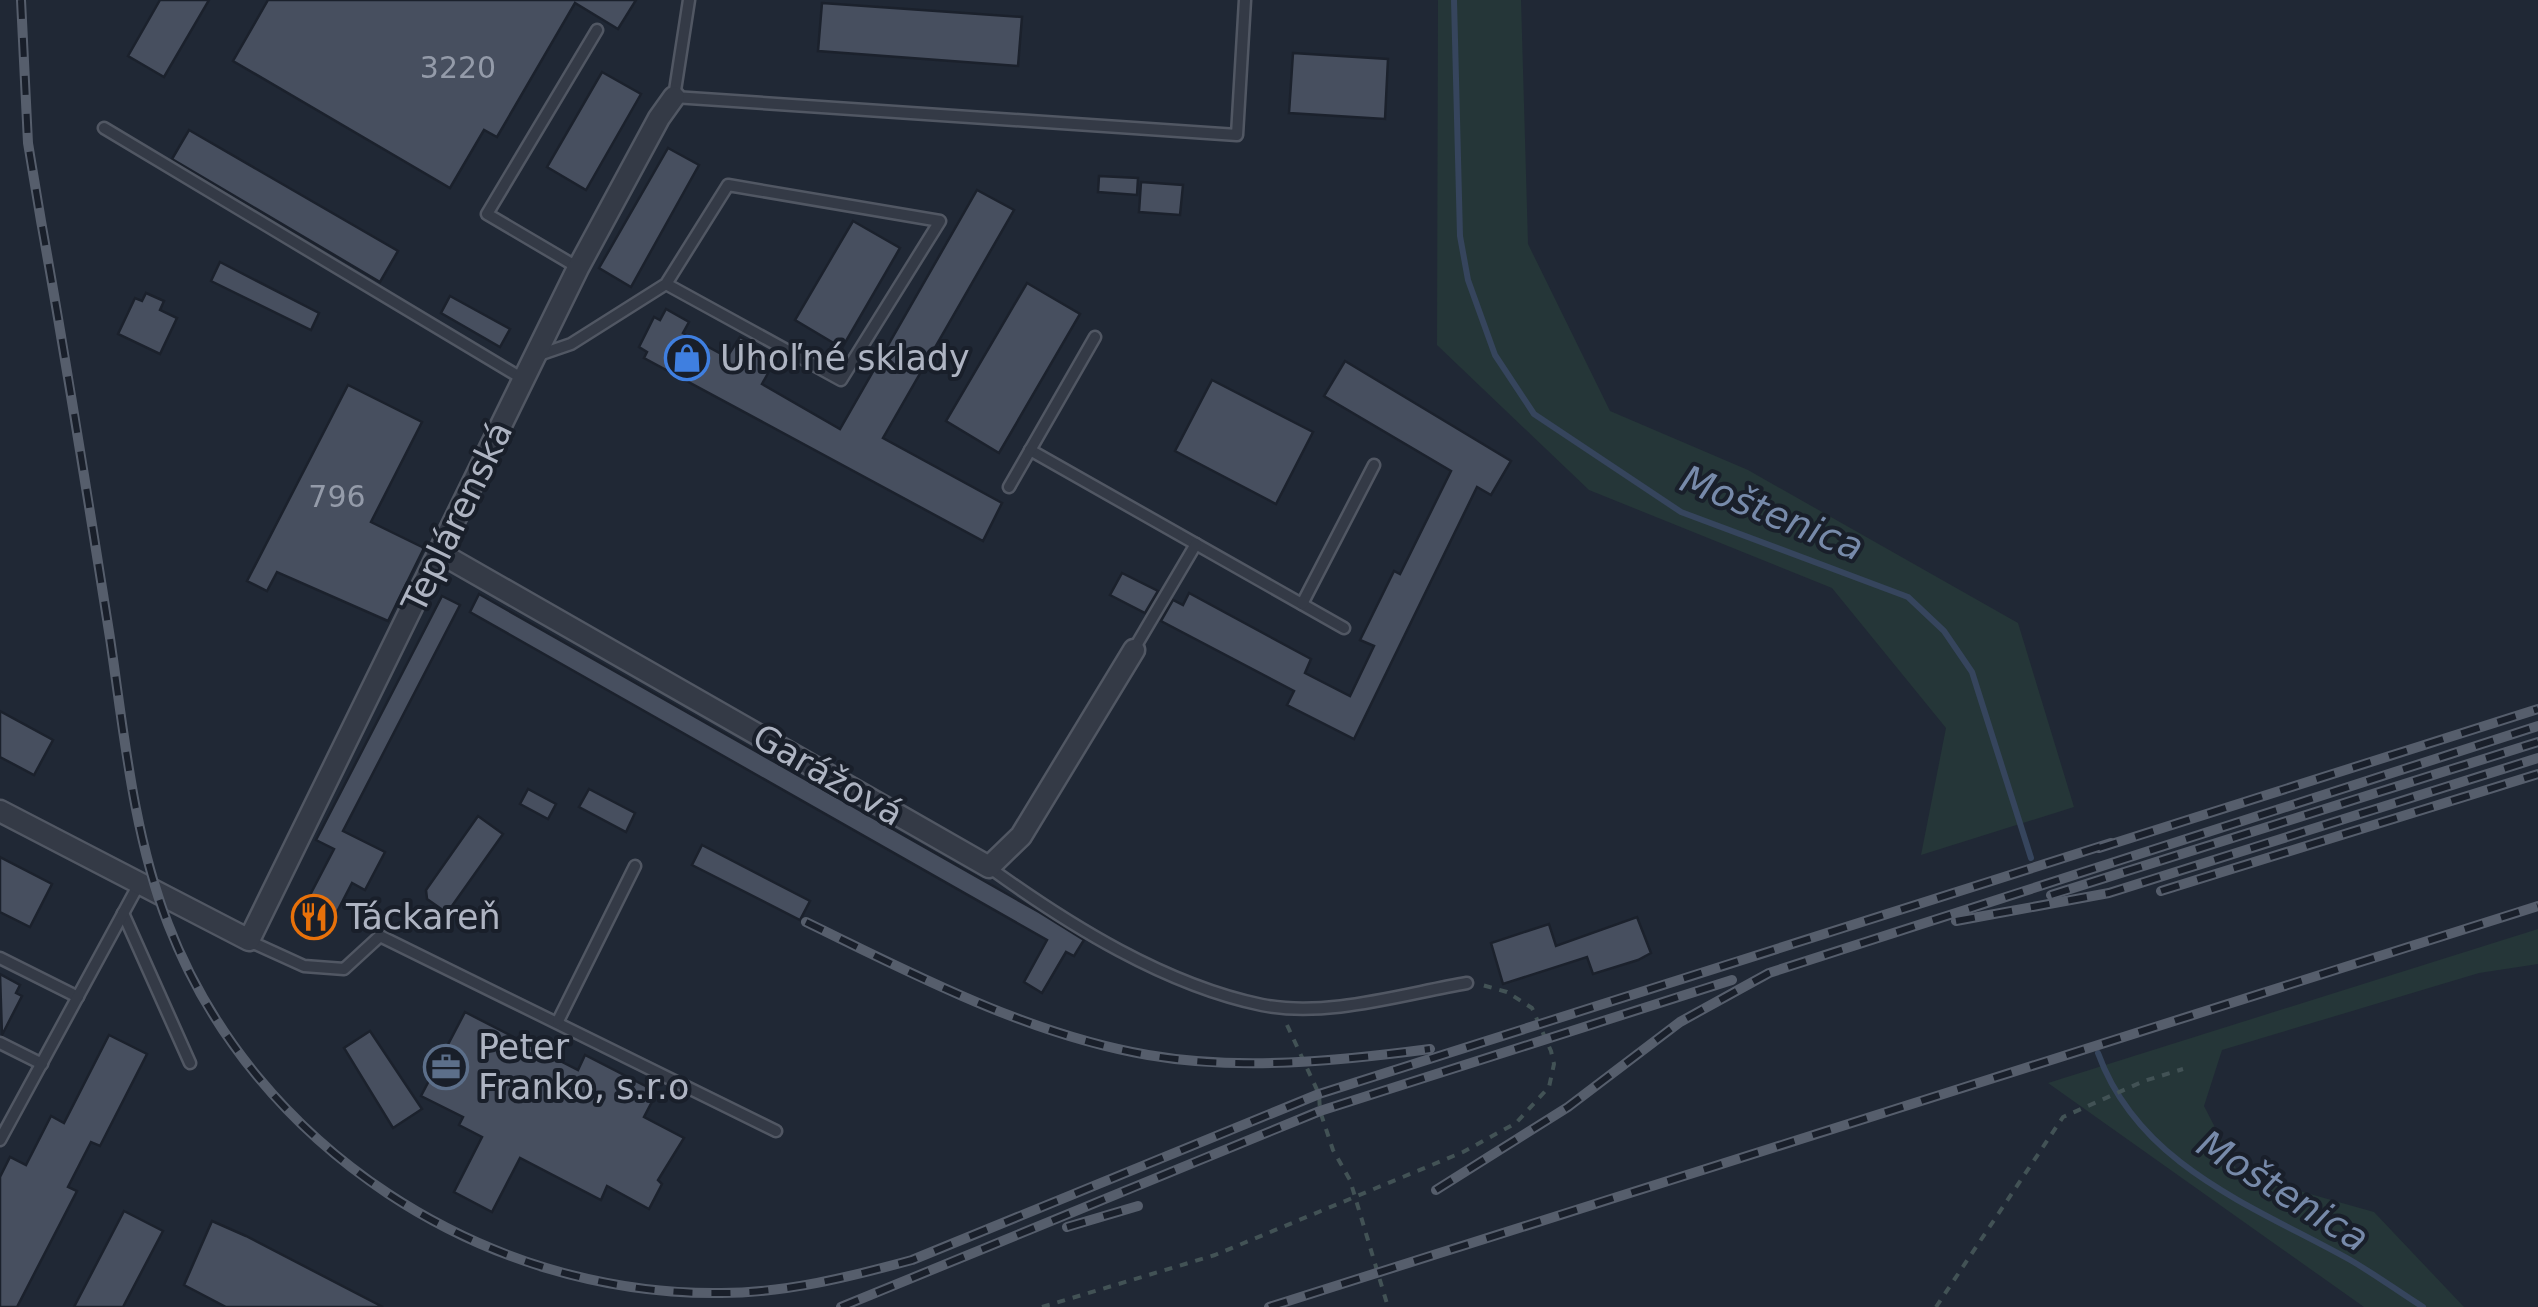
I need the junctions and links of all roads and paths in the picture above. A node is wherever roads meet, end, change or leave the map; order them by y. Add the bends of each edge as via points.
1 (689, 0) edge
2 (1245, 0) edge
3 (597, 30) dead end
4 (674, 98) junction
5 (104, 128) dead end
6 (578, 268) junction
7 (666, 284) junction
8 (1096, 337) dead end
9 (536, 356) junction
10 (524, 380) junction
11 (1030, 450) junction
12 (1374, 465) dead end
13 (1008, 486) dead end
14 (1196, 544) junction
15 (440, 553) junction
16 (1302, 604) junction
17 (1344, 628) dead end
18 (1134, 650) joint
19 (0, 811) edge
20 (635, 866) dead end
21 (989, 867) junction
22 (140, 884) junction
23 (124, 913) junction
24 (248, 940) junction
25 (0, 958) edge
26 (1467, 983) joint
27 (78, 997) junction
28 (1264, 1006) junction
29 (558, 1021) junction
30 (0, 1043) edge
31 (42, 1064) junction
32 (190, 1064) dead end
33 (2183, 1069) dead end
34 (776, 1132) dead end
35 (0, 1140) edge
36 (1354, 1197) junction
37 (1042, 1307) edge
38 (1388, 1307) edge
39 (1936, 1307) edge

1 - 4 lane
2 - 4 lane via 1237,135
3 - 6 lane via 488,214
4 - 6 street, Teplárenská
5 - 10 lane
6 - 9 street, Teplárenská
7 - 7 lane via 841,380 940,221 728,186
7 - 9 lane via 571,344
8 - 11 lane
9 - 10 street, Teplárenská
10 - 15 street, Teplárenská
11 - 13 lane
11 - 14 lane
12 - 16 lane
14 - 16 lane
14 - 18 lane
15 - 21 street, Garážová
15 - 24 street, Teplárenská
16 - 17 lane
18 - 21 street via 1021,836
19 - 22 street
20 - 29 lane
21 - 28 lane via 1090,933 1190,982
22 - 23 lane
22 - 24 street
23 - 27 lane
23 - 32 lane
24 - 29 lane via 304,966 344,969 380,936
25 - 27 lane
26 - 28 lane via 1317,1007
26 - 36 path via 1507,992 1532,1008 1552,1050 1550,1086 1531,1112 1498,1135
27 - 31 lane
28 - 36 path via 1286,1024 1302,1052
29 - 34 lane
30 - 31 lane
31 - 35 lane
33 - 39 path via 2063,1118
36 - 37 path via 1216,1255
36 - 38 path

